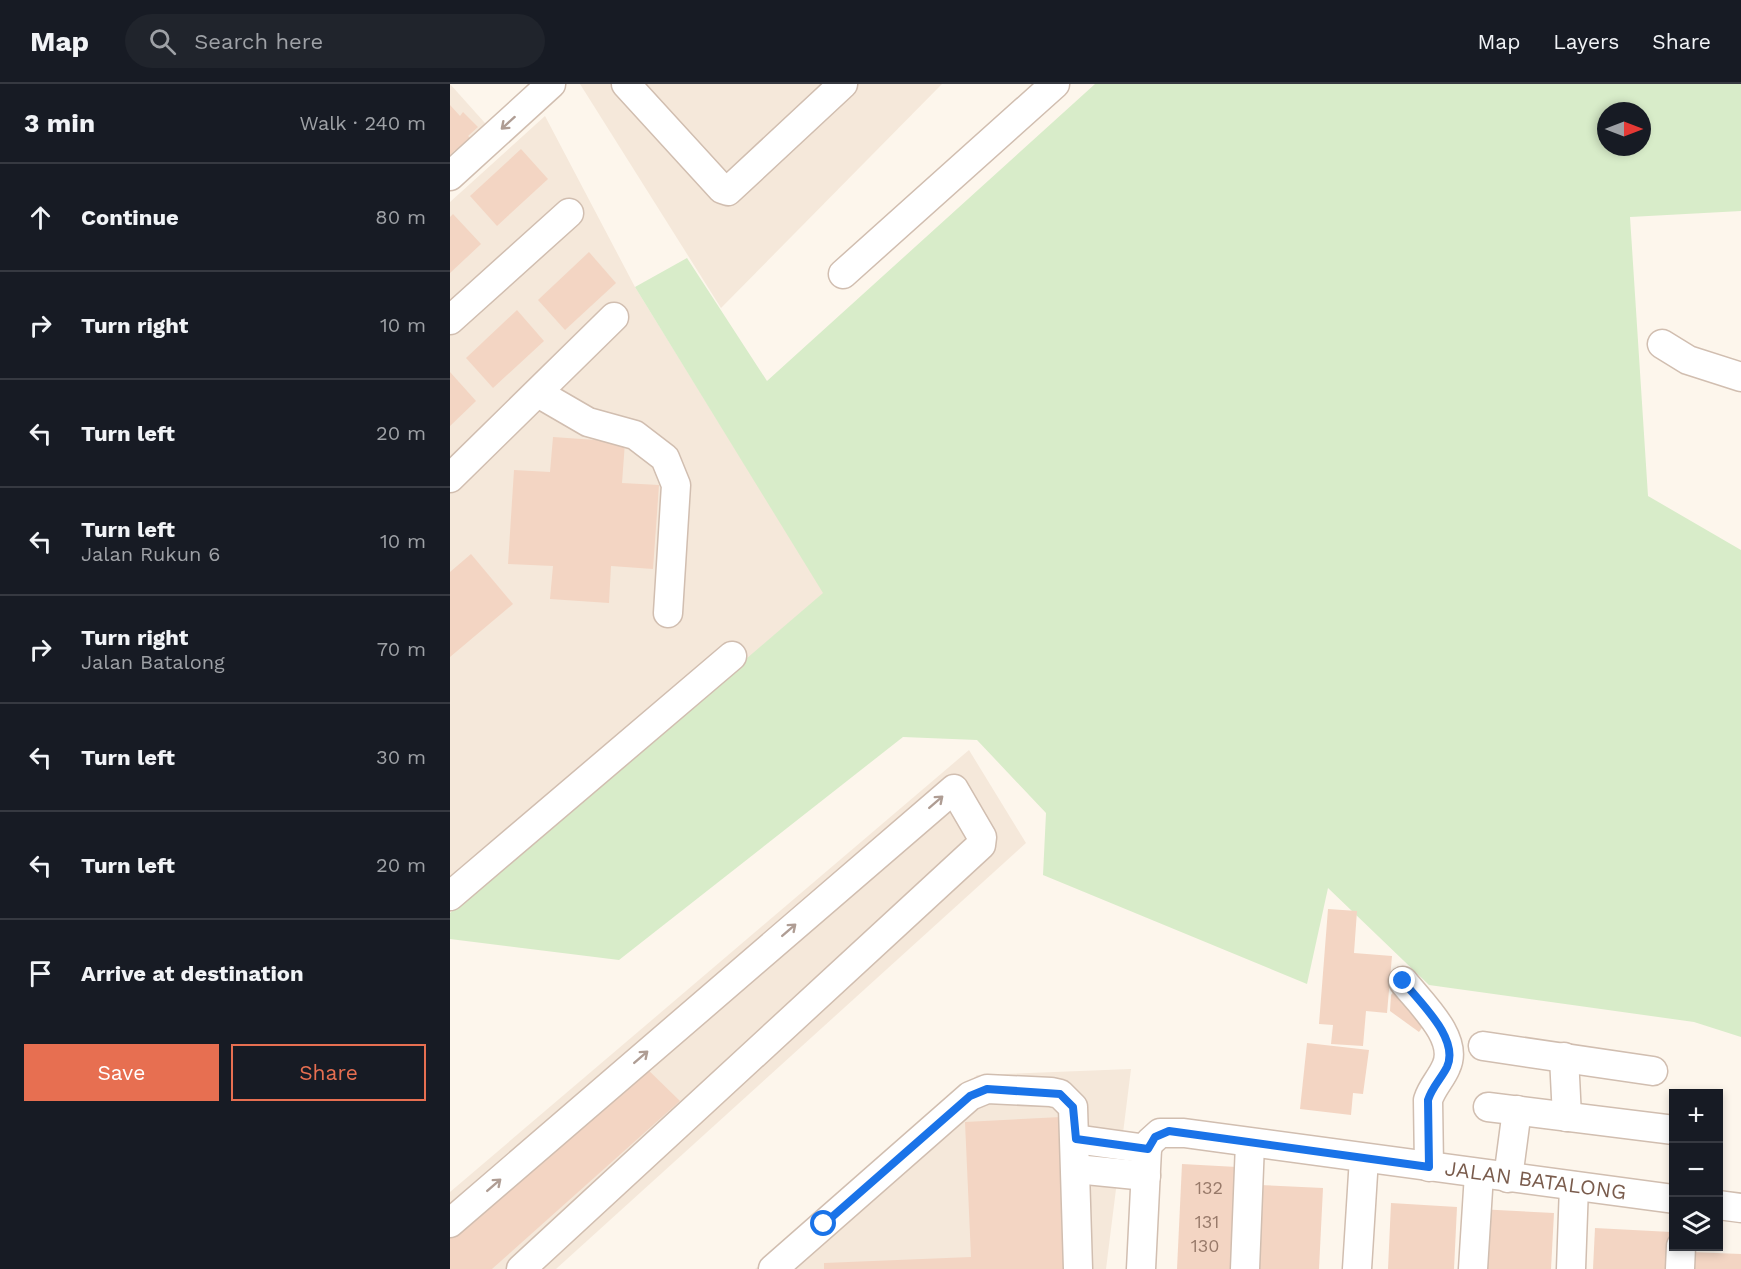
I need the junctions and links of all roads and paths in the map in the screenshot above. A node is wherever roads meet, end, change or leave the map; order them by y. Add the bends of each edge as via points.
1 (551, 84) edge
2 (626, 84) edge
3 (843, 84) edge
4 (1055, 84) edge
5 (450, 176) edge
6 (569, 213) dead end
7 (843, 274) dead end
8 (614, 317) dead end
9 (450, 320) edge
10 (1662, 344) dead end
11 (1741, 377) edge
12 (538, 393) junction
13 (450, 478) edge
14 (668, 613) dead end
15 (732, 656) dead end
16 (450, 896) edge
17 (1403, 981) dead end
18 (1483, 1046) dead end
19 (1564, 1058) junction
20 (1653, 1071) dead end
21 (1488, 1107) dead end
22 (1517, 1110) junction
23 (1567, 1117) junction
24 (1669, 1129) edge
25 (1076, 1139) junction
26 (1250, 1143) junction
27 (1364, 1158) junction
28 (1147, 1163) junction
29 (1429, 1167) junction
30 (1076, 1169) junction
31 (1479, 1174) junction
32 (1509, 1178) junction
33 (1574, 1186) junction
34 (1669, 1198) edge
35 (1723, 1206) edge
36 (1741, 1208) edge
37 (450, 1224) edge
38 (1681, 1251) edge
39 (521, 1269) edge
40 (773, 1269) edge
41 (1078, 1269) edge
42 (1141, 1269) edge
43 (1245, 1269) edge
44 (1357, 1269) edge
45 (1473, 1269) edge
46 (1571, 1269) edge
47 (1680, 1269) edge

1 -> 5 street
2 - 3 street via 728,191
4 - 7 street
6 - 9 street
8 - 12 street
10 - 11 street via 1688,360
12 - 13 street
12 - 14 street via 588,422 635,435 665,458 676,485
15 - 16 street
17 - 29 street via 1443,1034 1450,1054 1428,1100
18 - 19 street
19 - 20 street
19 - 23 street
21 - 22 street
22 - 23 street
22 - 32 street
23 - 24 street
25 - 28 street
25 - 30 street
25 - 40 street via 1073,1107 1060,1094 987,1089 975,1092
26 - 27 street, JALAN BATALONG
26 - 28 street, JALAN BATALONG via 1160,1133 1150,1142
26 - 43 street
27 - 29 street, JALAN BATALONG
27 - 44 street
28 - 30 street
28 - 42 street
29 - 31 street, JALAN BATALONG
30 - 41 street
31 - 32 street, JALAN BATALONG
31 - 45 street
32 - 33 street, JALAN BATALONG
33 - 34 street, JALAN BATALONG
33 - 46 street
35 - 36 street
37 -> 39 street via 954,789 982,837 981,845
38 - 47 street

